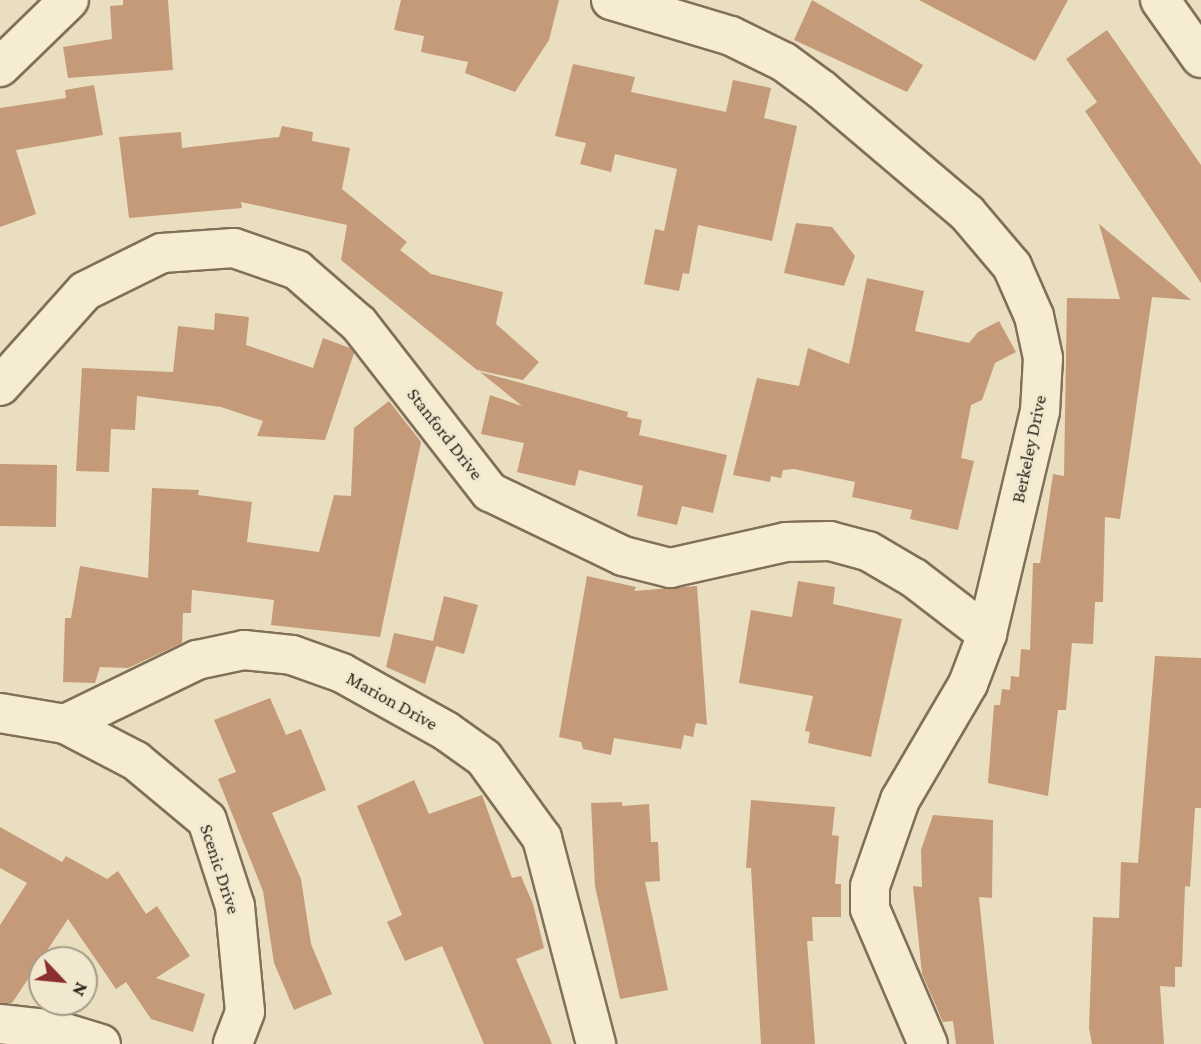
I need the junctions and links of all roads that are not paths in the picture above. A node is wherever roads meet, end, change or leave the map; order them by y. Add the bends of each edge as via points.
1 (69, 0) edge
2 (611, 0) edge
3 (1160, 0) edge
4 (1201, 58) edge
5 (0, 67) edge
6 (0, 387) edge
7 (987, 634) junction
8 (0, 713) edge
9 (65, 724) junction
10 (0, 1024) edge
11 (101, 1044) edge
12 (233, 1044) edge
13 (596, 1044) edge
14 (928, 1044) edge

1 - 5 street
2 - 7 street, Berkeley Drive via 731,36 784,62 967,213 1012,266 1034,316 1044,358 1040,411
3 - 4 street
6 - 7 street, Stanford Drive via 85,291 162,253 234,248 298,270 359,324 490,492 623,556 670,568 786,542 830,541 868,551 914,578
7 - 14 street, Berkeley Drive via 968,684 900,800 870,886 870,909
8 - 9 street
9 - 12 street, Scenic Drive via 136,761 207,820 235,906 246,1012
9 - 13 street, Marion Drive via 186,664 244,650 292,655 342,673 446,732 484,758 542,838
10 - 11 street via 55,1030

